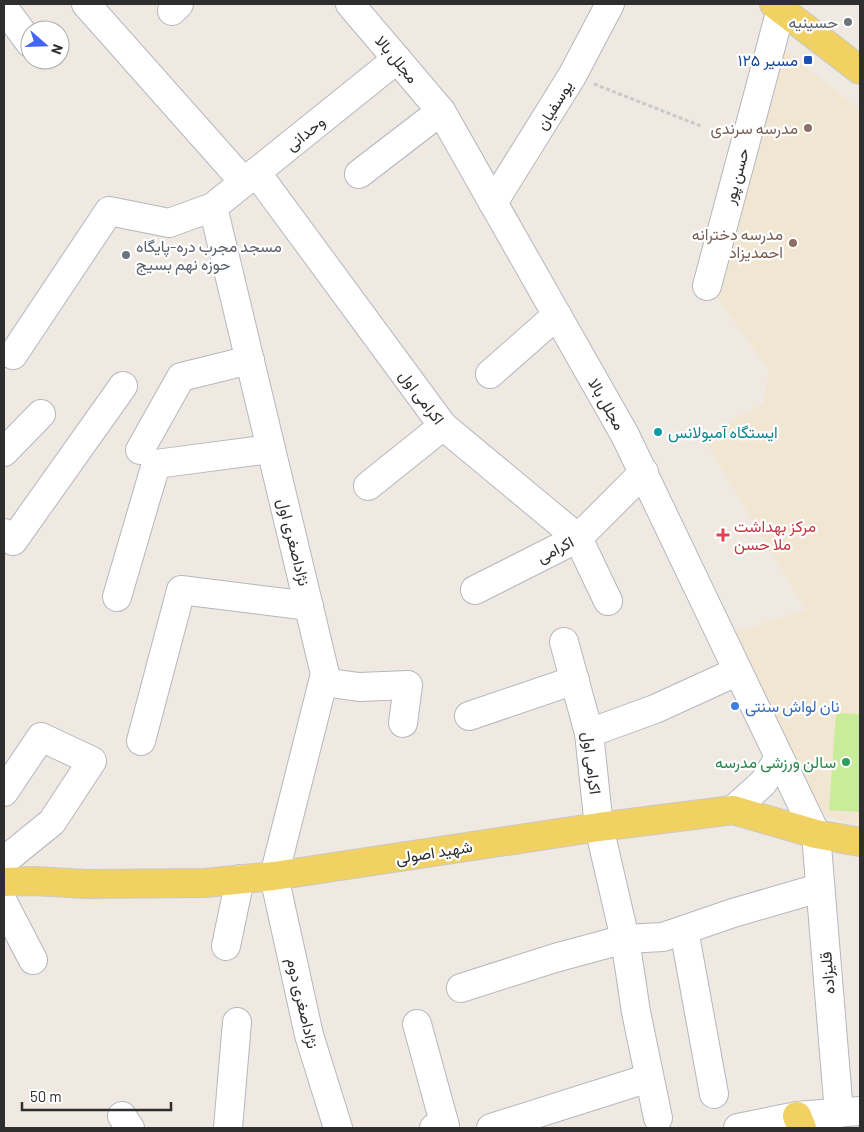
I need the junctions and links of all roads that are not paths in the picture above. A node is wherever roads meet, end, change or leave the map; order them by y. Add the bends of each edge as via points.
1 (86, 4) edge
2 (350, 4) edge
3 (610, 4) edge
4 (777, 7) edge
5 (4, 8) edge
6 (20, 30) edge
7 (397, 59) junction
8 (860, 70) edge
9 (441, 111) junction
10 (359, 174) dead end
11 (250, 177) junction
12 (493, 202) junction
13 (212, 207) junction
14 (707, 286) dead end
15 (556, 315) junction
16 (13, 355) dead end
17 (250, 360) junction
18 (490, 374) dead end
19 (123, 386) dead end
20 (41, 414) dead end
21 (443, 426) junction
22 (271, 449) junction
23 (140, 450) dead end
24 (4, 452) edge
25 (644, 472) junction
26 (368, 486) dead end
27 (4, 533) edge
28 (578, 538) junction
29 (475, 590) dead end
30 (117, 597) dead end
31 (608, 601) dead end
32 (309, 606) junction
33 (564, 642) dead end
34 (736, 672) junction
35 (575, 680) junction
36 (323, 682) junction
37 (469, 716) dead end
38 (403, 723) dead end
39 (589, 733) junction
40 (141, 741) dead end
41 (779, 758) junction
42 (4, 792) edge
43 (733, 810) junction
44 (599, 827) junction
45 (816, 834) junction
46 (860, 842) edge
47 (4, 861) edge
48 (274, 876) junction
49 (240, 879) junction
50 (4, 882) edge
51 (819, 888) junction
52 (4, 904) edge
53 (684, 930) junction
54 (625, 940) junction
55 (226, 946) dead end
56 (33, 960) dead end
57 (461, 988) dead end
58 (237, 1022) dead end
59 (417, 1024) dead end
60 (649, 1078) junction
61 (714, 1094) dead end
62 (849, 1112) edge
63 (658, 1118) dead end
64 (800, 1122) edge
65 (228, 1128) edge
66 (338, 1128) edge
67 (434, 1128) edge
68 (491, 1128) edge
69 (738, 1128) edge

1 - 11 street, اکرامی اول
2 - 7 street, مجلل بالا
3 - 12 street, یوسفیان via 572,76
4 - 8 main road
4 - 14 street, حسن پور
5 - 6 street
7 - 9 street, مجلل بالا
7 - 11 street, وحدانی
9 - 10 street
9 - 12 street, مجلل بالا
11 - 13 street, وحدانی
11 - 21 street, اکرامی اول
12 - 15 street, مجلل بالا
13 - 16 street, وحدانی via 169,223 109,211
13 - 17 street, نژاداصغری اول
15 - 18 street
15 - 25 street, مجلل بالا
17 - 22 street, نژاداصغری اول
17 - 23 street via 181,377
19 - 27 street via 13,540
20 - 24 street
21 - 26 street
21 - 28 street, اکرامی اول
22 - 30 street via 156,464
22 - 32 street, نژاداصغری اول
25 - 28 street, اکرامی
25 - 34 street, مجلل بالا
28 - 29 street, اکرامی
28 - 31 street, اکرامی اول
32 - 36 street, نژاداصغری اول via 325,674
32 - 40 street via 181,590
33 - 35 street, اکرامی اول
34 - 39 street via 655,709
34 - 41 street, مجلل بالا
35 - 37 street
35 - 39 street, اکرامی اول
36 - 38 street via 359,687 408,685
36 - 48 street, نژاداصغری اول
39 - 44 street, اکرامی اول
41 - 43 street via 763,784
41 - 45 street, مجلل بالا
42 - 47 street via 41,737 92,761 52,822
43 - 44 main road, شهید اصولی
43 - 45 main road, شهید اصولی
44 - 48 main road, شهید اصولی
44 - 54 street, اکرامی اول
45 - 46 main road, شهید اصولی
45 - 51 street, قلیزاده
48 - 49 main road, شهید اصولی
48 - 66 street, نژاداصغری دوم via 309,1036
49 - 50 main road, شهید اصولی via 156,884
49 - 55 street
51 - 53 street
51 - 62 street, قلیزاده
52 - 56 street
53 - 54 street via 663,937
53 - 61 street
54 - 57 street via 554,958
54 - 60 street, اکرامی اول
58 - 65 street
59 - 67 street via 445,1126
60 - 63 street, اکرامی اول
60 - 68 street
62 - 64 street
64 - 69 street

